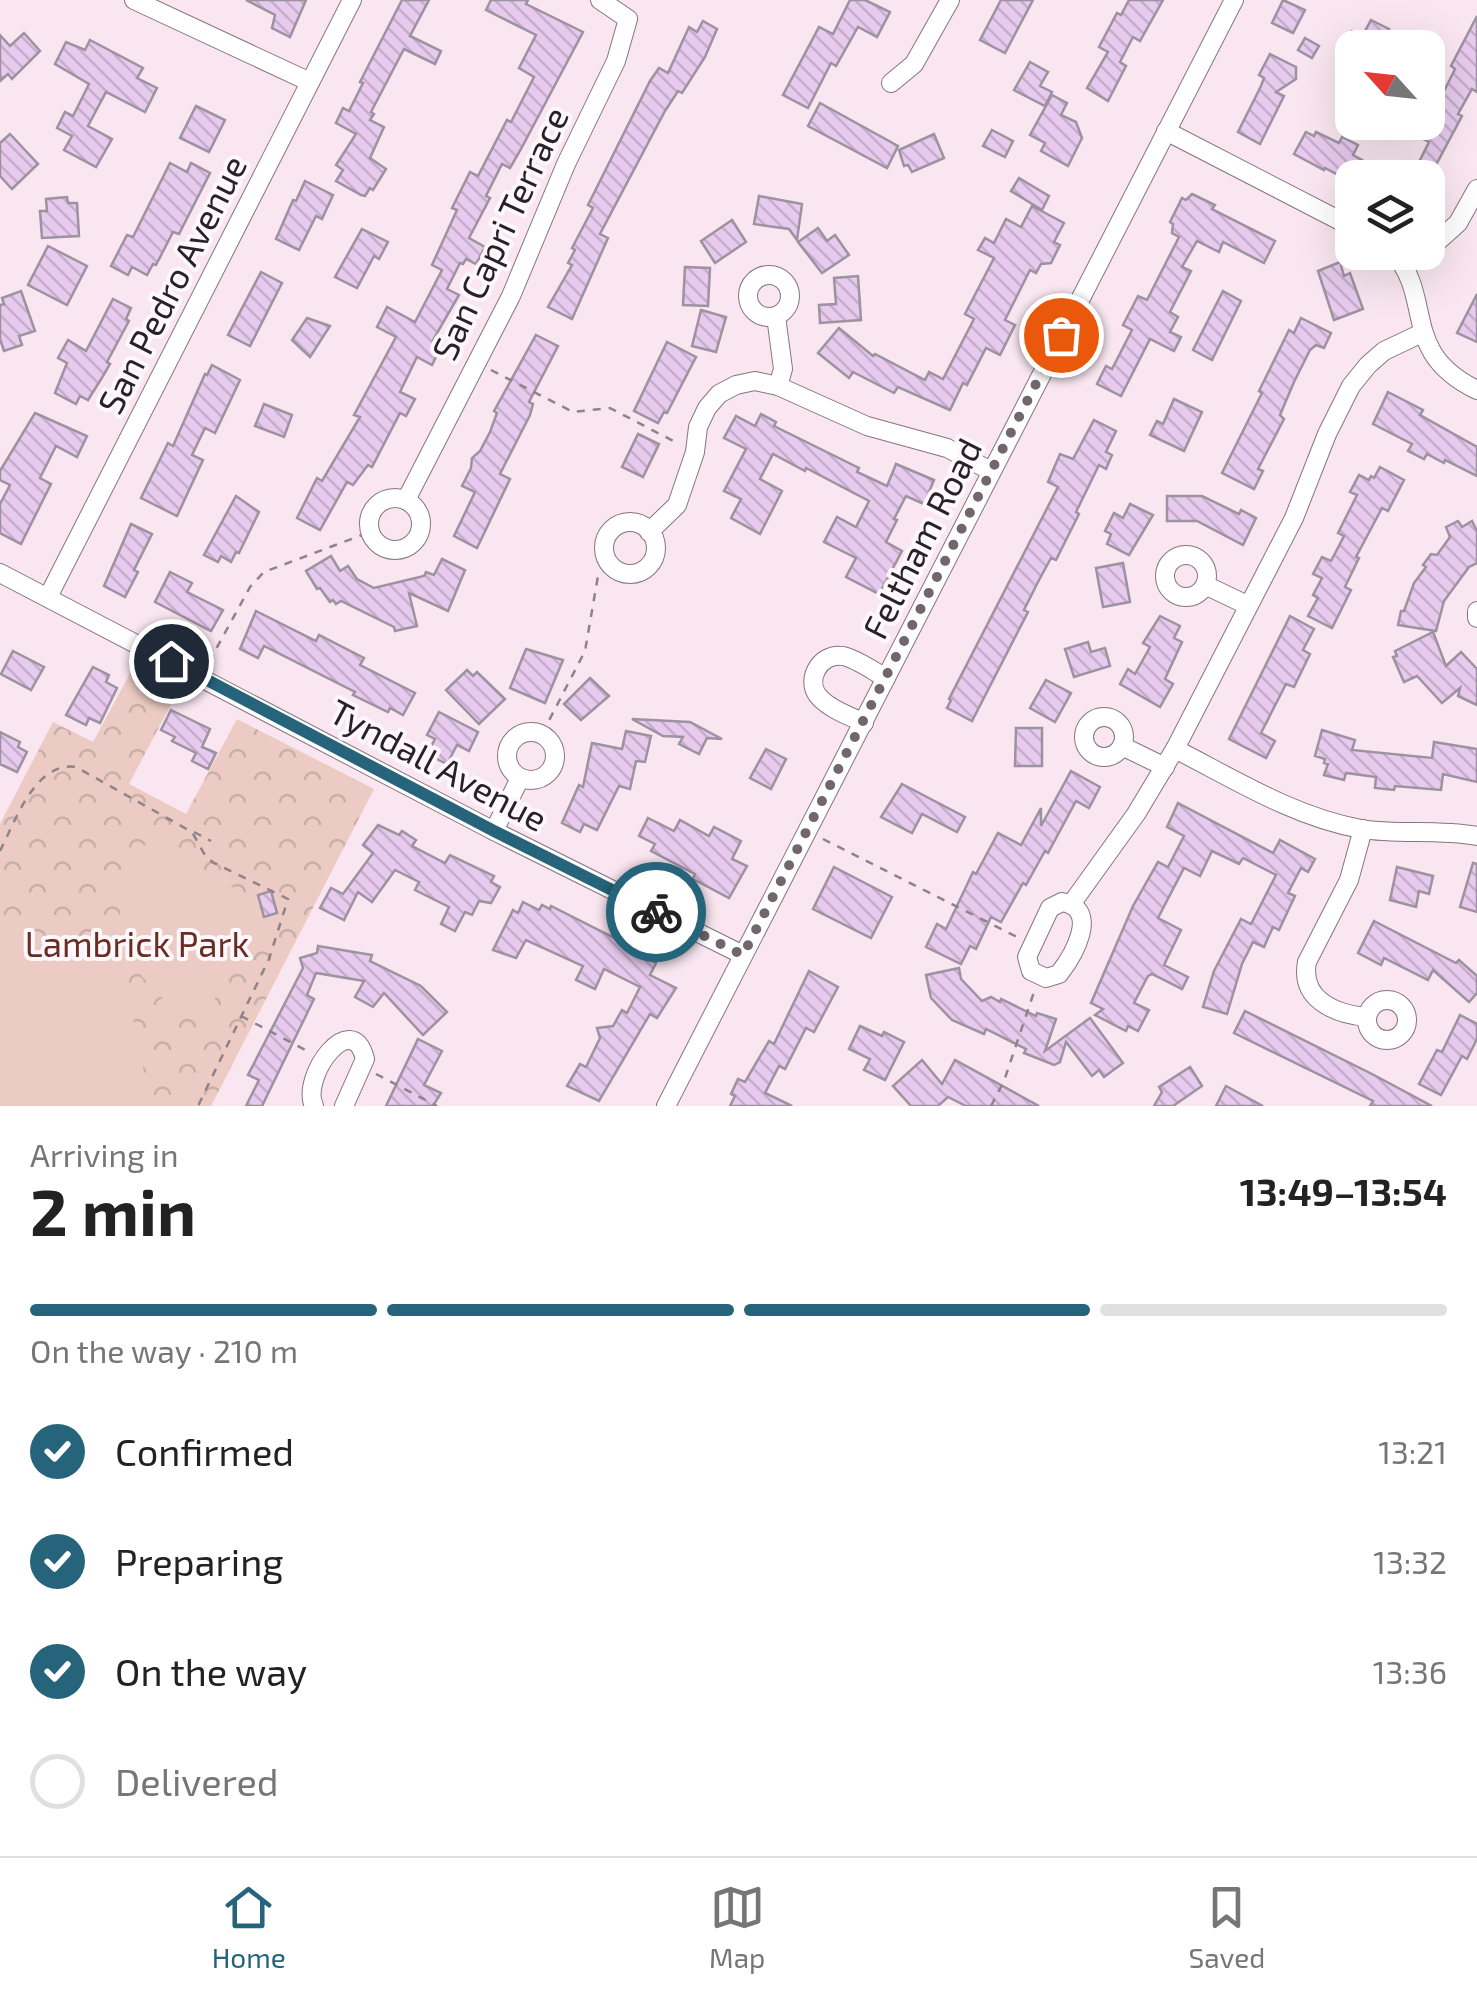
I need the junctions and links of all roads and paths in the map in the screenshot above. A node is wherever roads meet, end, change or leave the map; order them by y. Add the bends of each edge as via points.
1 (134, 0) edge
2 (352, 0) edge
3 (600, 0) edge
4 (950, 0) edge
5 (1234, 0) edge
6 (310, 82) junction
7 (891, 83) dead end
8 (1166, 131) junction
9 (1477, 189) edge
10 (1335, 218) edge
11 (1445, 234) edge
12 (1402, 270) edge
13 (776, 316) dead end
14 (1422, 333) junction
15 (476, 363) junction
16 (778, 386) junction
17 (1477, 390) edge
18 (695, 452) junction
19 (991, 471) junction
20 (406, 500) junction
21 (370, 532) junction
22 (650, 532) junction
23 (610, 565) junction
24 (0, 573) edge
25 (1205, 585) dead end
26 (48, 597) junction
27 (1247, 606) junction
28 (202, 677) junction
29 (886, 678) junction
30 (864, 723) junction
31 (542, 734) junction
32 (1122, 746) dead end
33 (1175, 749) junction
34 (1164, 767) junction
35 (520, 778) junction
36 (1363, 829) junction
37 (494, 831) junction
38 (192, 832) junction
39 (808, 832) junction
40 (1477, 836) edge
41 (211, 841) dead end
42 (0, 852) edge
43 (292, 890) dead end
44 (288, 899) junction
45 (1072, 904) junction
46 (1032, 944) junction
47 (743, 955) junction
48 (1039, 976) junction
49 (240, 1015) junction
50 (1366, 1017) dead end
51 (324, 1060) junction
52 (364, 1068) junction
53 (198, 1106) edge
54 (314, 1106) edge
55 (344, 1106) edge
56 (437, 1106) edge
57 (666, 1106) edge
58 (991, 1106) edge

1 - 6 street
2 - 6 street, San Pedro Avenue
3 - 15 street, San Capri Terrace via 628,19 616,61
4 - 7 street via 914,64
5 - 8 street, Feltham Road
6 - 26 street, San Pedro Avenue
8 - 10 street
8 - 19 street, Feltham Road
9 - 11 street
12 - 14 street
13 - 16 street via 783,370
14 - 17 street via 1439,362
14 - 27 street via 1384,352 1351,386
15 - 18 path via 574,412 610,408
15 - 20 street, San Capri Terrace
16 - 18 street via 755,381 720,394 698,428
16 - 19 street via 867,426 947,448
18 - 22 street via 678,505
19 - 29 street, Feltham Road
20 - 21 street via 389,498 374,508
20 - 21 street via 420,520 412,543 388,549
21 - 28 path via 256,578
22 - 23 street via 656,546 646,568 624,574
22 - 23 street via 628,523 613,529 604,542
23 - 31 path via 598,576 585,651
24 - 26 street, Tyndall Avenue
25 - 27 street
26 - 28 street, Tyndall Avenue
27 - 33 street
28 - 37 street, Tyndall Avenue
29 - 30 street, Feltham Road
29 - 30 street via 843,656 827,658 816,669 813,685 821,699
30 - 39 street, Feltham Road
31 - 35 street via 552,745 552,767 542,778
31 - 35 street via 525,732 511,742 508,766
32 - 34 street
33 - 34 street
33 - 36 street via 1293,808
34 - 45 street
35 - 37 street
36 - 40 street
36 - 50 street via 1348,880 1304,975 1321,1002
37 - 47 street, Tyndall Avenue
38 - 41 path
38 - 42 path via 76,766 60,766 34,789
38 - 44 path via 214,863
39 - 46 path
39 - 47 street, Feltham Road
43 - 44 path
44 - 49 path via 275,945
45 - 46 street via 1050,908
45 - 48 street via 1083,924 1080,938 1059,974
46 - 48 street via 1027,964
47 - 57 street, Feltham Road
48 - 58 path
49 - 51 path
49 - 53 path
51 - 52 street via 334,1044 350,1041 363,1051
51 - 54 street via 310,1093
52 - 55 street
52 - 56 path

